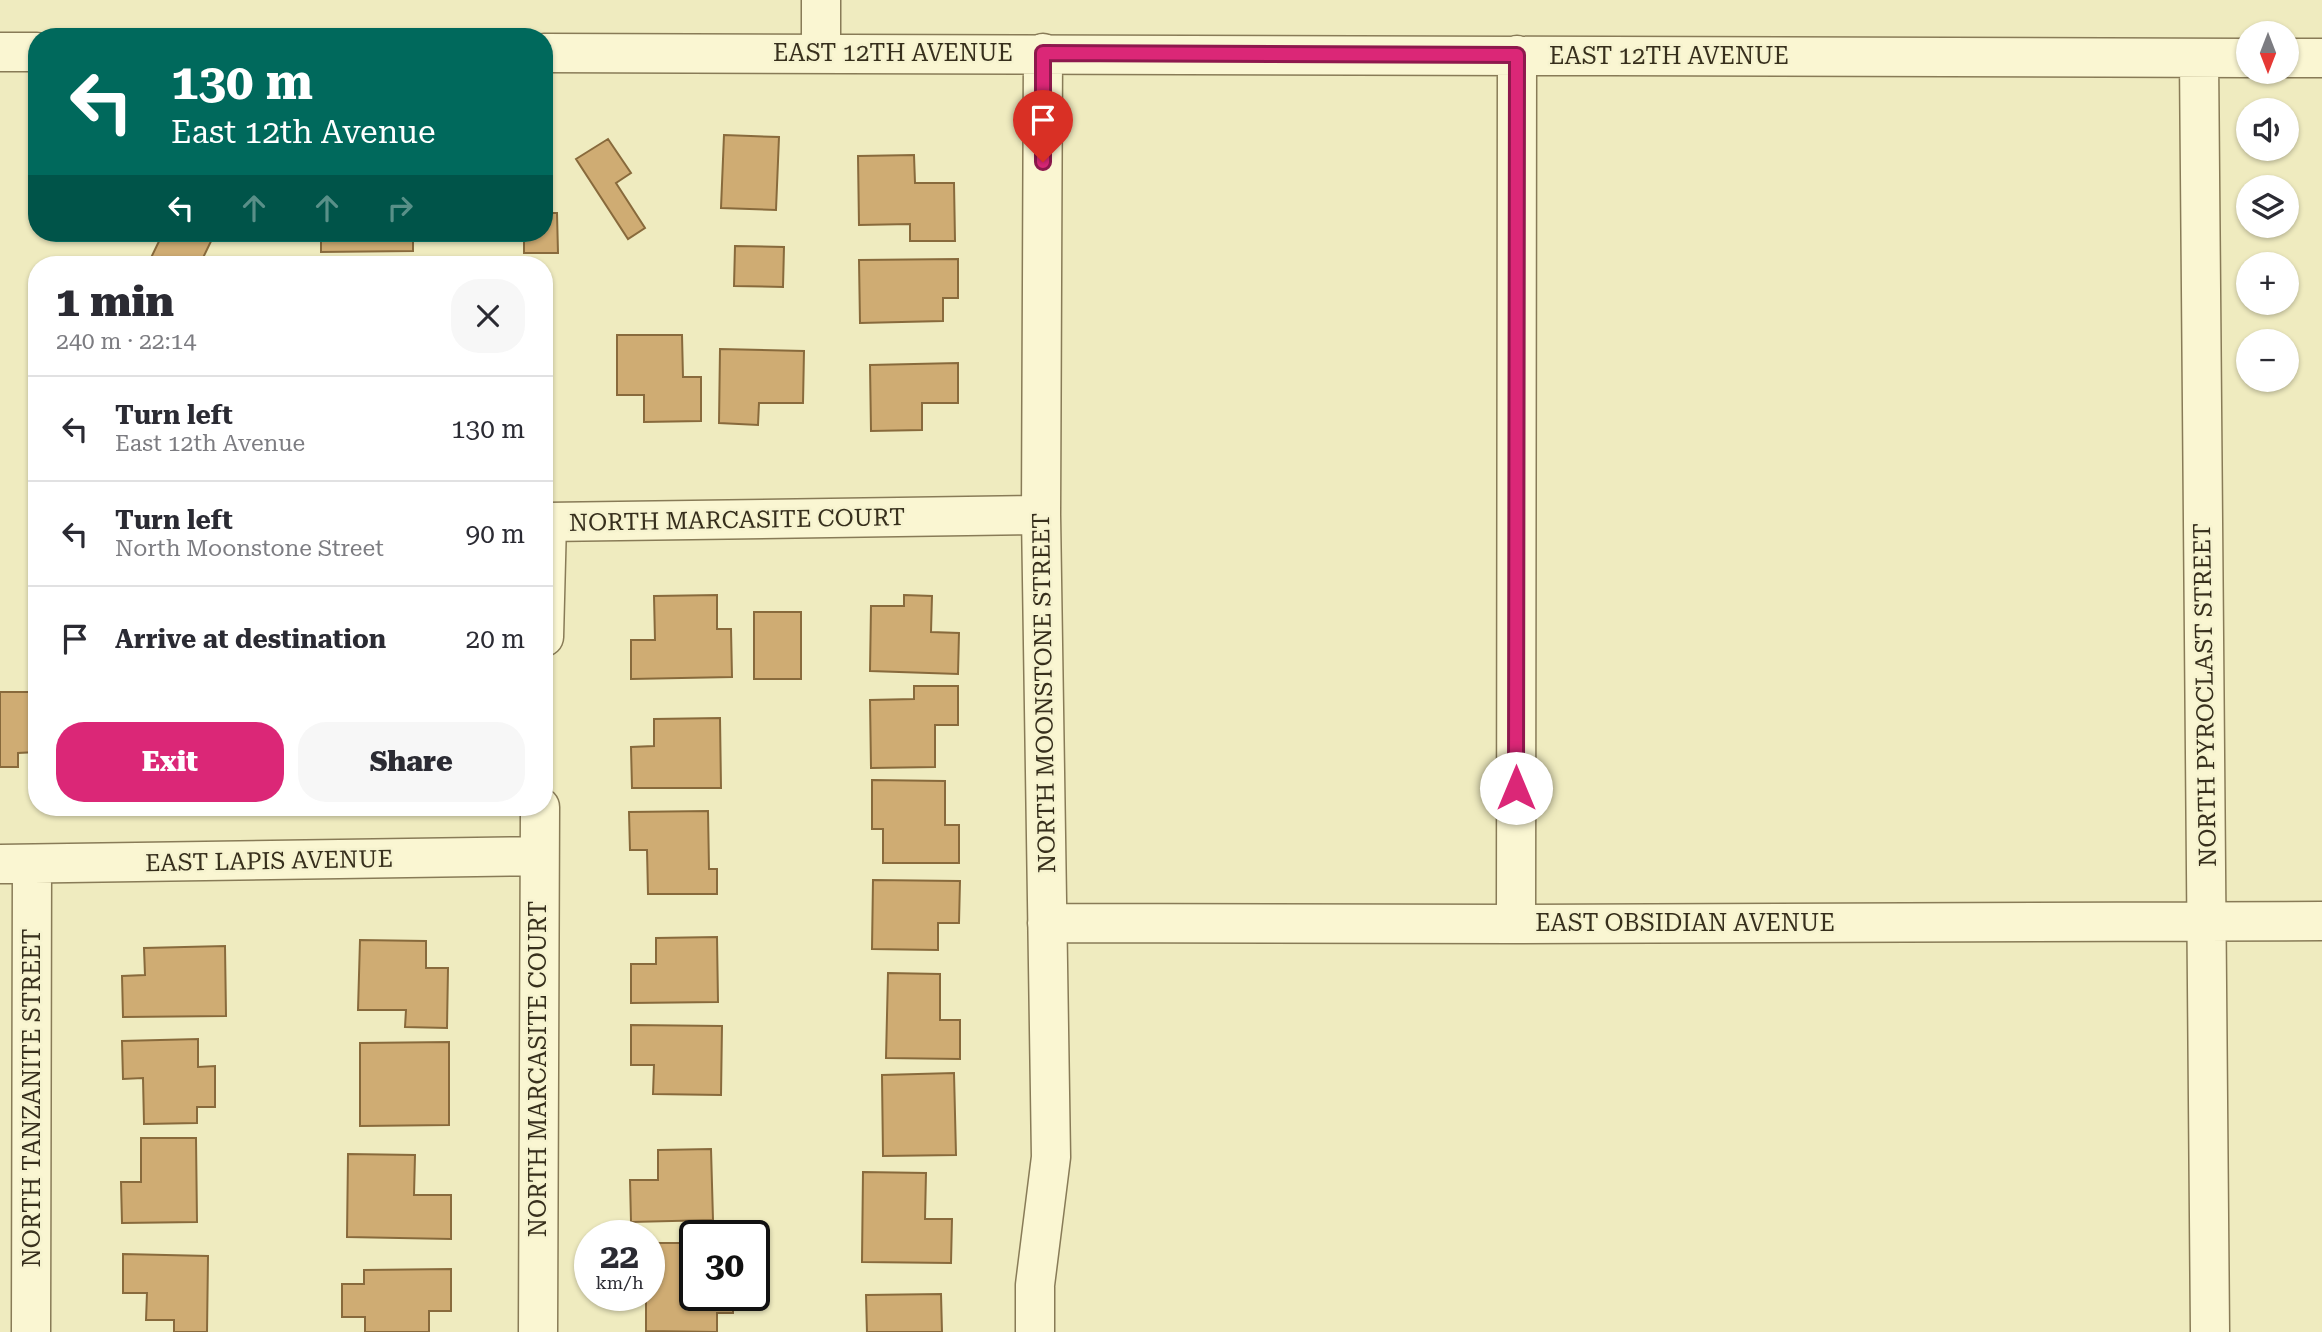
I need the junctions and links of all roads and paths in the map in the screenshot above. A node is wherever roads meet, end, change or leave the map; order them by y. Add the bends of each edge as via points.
1 (821, 0) edge
2 (0, 52) edge
3 (28, 52) edge
4 (821, 52) junction
5 (553, 53) edge
6 (1043, 53) junction
7 (1517, 55) junction
8 (2199, 58) junction
9 (2236, 58) edge
10 (2300, 58) edge
11 (2322, 58) edge
12 (1041, 515) junction
13 (553, 522) edge
14 (540, 816) edge
15 (538, 856) junction
16 (16, 864) edge
17 (2322, 921) edge
18 (2207, 922) junction
19 (1047, 923) junction
20 (1516, 924) junction
21 (31, 1332) edge
22 (538, 1332) edge
23 (1035, 1332) edge
24 (2210, 1332) edge

1 - 4 street
2 - 3 street
4 - 5 street, EAST 12TH AVENUE
4 - 6 street, EAST 12TH AVENUE
6 - 7 street, EAST 12TH AVENUE
6 - 12 street, NORTH MOONSTONE STREET
7 - 8 street, EAST 12TH AVENUE
7 - 20 street
8 - 9 street, EAST 12TH AVENUE
8 - 18 street, NORTH PYROCLAST STREET
10 - 11 street
12 - 13 street, NORTH MARCASITE COURT
12 - 19 street, NORTH MOONSTONE STREET
14 - 15 street, NORTH MARCASITE COURT
15 - 16 street, EAST LAPIS AVENUE
15 - 22 street, NORTH MARCASITE COURT
16 - 21 street, NORTH TANZANITE STREET
17 - 18 street, EAST OBSIDIAN AVENUE
18 - 20 street, EAST OBSIDIAN AVENUE
18 - 24 street, NORTH PYROCLAST STREET
19 - 20 street, EAST OBSIDIAN AVENUE
19 - 23 street, NORTH MOONSTONE STREET via 1051,1157 1035,1285

